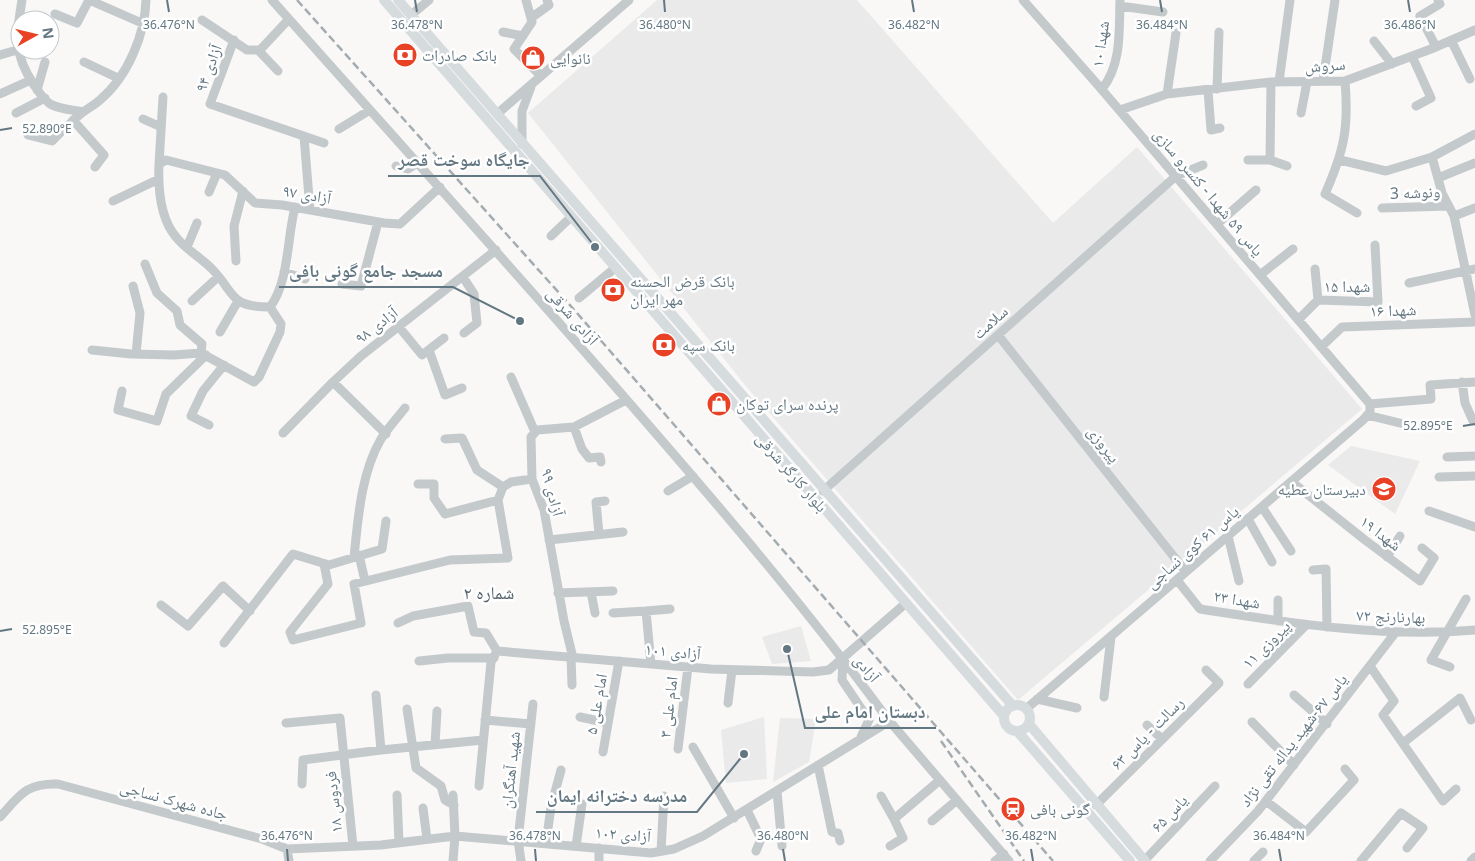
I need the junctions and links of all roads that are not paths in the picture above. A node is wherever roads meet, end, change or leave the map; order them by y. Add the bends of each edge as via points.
1 (146, 0) edge
2 (272, 0) edge
3 (384, 0) edge
4 (398, 0) edge
5 (429, 0) edge
6 (526, 0) edge
7 (629, 0) edge
8 (1023, 0) edge
9 (1290, 0) edge
10 (1335, 0) edge
11 (1438, 0) edge
12 (1120, 3) edge
13 (551, 5) edge
14 (1163, 12) dead end
15 (411, 15) junction
16 (60, 16) edge
17 (531, 18) junction
18 (289, 19) junction
19 (202, 20) dead end
20 (144, 24) junction
21 (1475, 30) edge
22 (503, 32) dead end
23 (1219, 32) dead end
24 (1176, 33) dead end
25 (523, 36) junction
26 (234, 40) junction
27 (1451, 40) junction
28 (1374, 41) dead end
29 (1436, 47) junction
30 (258, 50) junction
31 (1412, 56) junction
32 (20, 60) edge
33 (46, 62) dead end
34 (84, 62) dead end
35 (1392, 64) junction
36 (278, 71) dead end
37 (118, 78) junction
38 (537, 79) junction
39 (1470, 79) dead end
40 (31, 80) junction
41 (1345, 81) junction
42 (1275, 82) junction
43 (1307, 82) junction
44 (1323, 82) junction
45 (1102, 89) junction
46 (1213, 89) junction
47 (37, 90) junction
48 (0, 94) edge
49 (1167, 94) junction
50 (163, 97) dead end
51 (45, 98) junction
52 (1416, 106) dead end
53 (370, 110) junction
54 (1120, 110) junction
55 (83, 112) junction
56 (16, 113) dead end
57 (1301, 113) dead end
58 (497, 114) junction
59 (143, 119) dead end
60 (73, 120) junction
61 (161, 127) junction
62 (1220, 128) dead end
63 (339, 129) dead end
64 (1475, 134) edge
65 (28, 135) dead end
66 (304, 136) junction
67 (324, 143) dead end
68 (522, 144) junction
69 (1432, 157) junction
70 (1248, 160) dead end
71 (1270, 160) junction
72 (1340, 160) junction
73 (163, 162) junction
74 (418, 163) junction
75 (1475, 163) edge
76 (1203, 165) dead end
77 (95, 166) dead end
78 (396, 166) dead end
79 (1287, 166) dead end
80 (217, 173) junction
81 (1176, 176) junction
82 (159, 178) junction
83 (1438, 178) junction
84 (440, 188) junction
85 (1256, 190) dead end
86 (243, 191) junction
87 (209, 192) dead end
88 (113, 201) dead end
89 (1449, 206) junction
90 (295, 207) junction
91 (1382, 208) dead end
92 (1475, 208) edge
93 (310, 210) junction
94 (1357, 213) dead end
95 (1454, 216) junction
96 (571, 217) junction
97 (197, 222) dead end
98 (378, 222) junction
99 (1217, 224) junction
100 (551, 236) dead end
101 (1375, 245) dead end
102 (187, 247) junction
103 (1293, 249) dead end
104 (496, 250) junction
105 (236, 261) dead end
106 (145, 264) dead end
107 (615, 268) junction
108 (1315, 268) dead end
109 (1471, 269) edge
110 (284, 272) junction
111 (1260, 275) junction
112 (218, 277) junction
113 (463, 277) junction
114 (305, 279) dead end
115 (1408, 283) dead end
116 (342, 284) dead end
117 (133, 286) dead end
118 (579, 298) dead end
119 (1318, 300) junction
120 (192, 301) dead end
121 (238, 301) junction
122 (270, 307) junction
123 (1475, 314) edge
124 (1298, 320) junction
125 (1475, 322) edge
126 (679, 325) junction
127 (399, 326) junction
128 (220, 332) dead end
129 (670, 332) junction
130 (464, 333) dead end
131 (998, 335) junction
132 (444, 338) dead end
133 (1321, 347) junction
134 (92, 350) dead end
135 (429, 350) junction
136 (136, 354) junction
137 (204, 354) junction
138 (224, 365) junction
139 (511, 377) dead end
140 (333, 382) junction
141 (1462, 382) junction
142 (1475, 382) edge
143 (462, 388) dead end
144 (122, 391) dead end
145 (626, 400) junction
146 (1370, 404) junction
147 (405, 408) dead end
148 (1367, 415) junction
149 (1475, 421) edge
150 (209, 425) dead end
151 (1412, 426) dead end
152 (574, 427) junction
153 (535, 432) junction
154 (283, 433) dead end
155 (386, 434) junction
156 (445, 439) dead end
157 (1475, 456) edge
158 (1448, 457) dead end
159 (602, 462) dead end
160 (694, 476) junction
161 (1475, 476) edge
162 (1439, 477) dead end
163 (532, 479) junction
164 (1292, 482) junction
165 (418, 484) dead end
166 (503, 487) junction
167 (668, 491) dead end
168 (823, 491) junction
169 (498, 500) junction
170 (605, 501) dead end
171 (1262, 507) junction
172 (1429, 511) dead end
173 (1248, 519) junction
174 (386, 521) dead end
175 (1475, 527) edge
176 (623, 532) dead end
177 (599, 534) junction
178 (1228, 536) junction
179 (1400, 536) dead end
180 (549, 540) junction
181 (1422, 548) dead end
182 (1291, 551) dead end
183 (356, 556) junction
184 (1387, 557) junction
185 (1272, 562) dead end
186 (324, 564) junction
187 (1313, 570) dead end
188 (1186, 572) junction
189 (1177, 580) junction
190 (1239, 580) dead end
191 (365, 581) junction
192 (613, 591) dead end
193 (591, 592) junction
194 (558, 593) junction
195 (1466, 599) dead end
196 (1278, 600) dead end
197 (906, 603) junction
198 (162, 605) dead end
199 (670, 609) dead end
200 (250, 611) junction
201 (646, 611) junction
202 (595, 613) dead end
203 (613, 613) dead end
204 (1278, 621) junction
205 (398, 623) dead end
206 (1306, 625) junction
207 (1327, 627) junction
208 (1475, 630) edge
209 (1447, 632) junction
210 (1395, 633) junction
211 (1111, 637) junction
212 (224, 643) dead end
213 (496, 655) junction
214 (572, 657) junction
215 (843, 659) junction
216 (419, 661) dead end
217 (619, 661) junction
218 (651, 664) junction
219 (1370, 666) junction
220 (688, 667) junction
221 (1450, 667) dead end
222 (732, 670) junction
223 (1206, 670) dead end
224 (1248, 684) dead end
225 (572, 685) dead end
226 (1294, 694) dead end
227 (376, 695) dead end
228 (1104, 697) dead end
229 (1037, 700) junction
230 (728, 703) dead end
231 (533, 704) dead end
232 (1013, 706) junction
233 (1077, 708) dead end
234 (407, 709) dead end
235 (1026, 709) junction
236 (437, 712) dead end
237 (1004, 716) junction
238 (580, 717) dead end
239 (886, 718) junction
240 (485, 720) junction
241 (1470, 720) dead end
242 (1252, 722) dead end
243 (286, 723) dead end
244 (608, 723) junction
245 (531, 724) junction
246 (1029, 724) junction
247 (1327, 724) junction
248 (1148, 726) dead end
249 (1018, 732) junction
250 (861, 737) junction
251 (1162, 739) junction
252 (482, 740) junction
253 (1403, 743) junction
254 (435, 744) junction
255 (411, 746) junction
256 (693, 747) dead end
257 (381, 750) junction
258 (678, 750) dead end
259 (603, 752) dead end
260 (344, 754) junction
261 (818, 765) junction
262 (1294, 765) junction
263 (1345, 769) dead end
264 (561, 770) dead end
265 (940, 780) junction
266 (302, 784) dead end
267 (479, 786) dead end
268 (1215, 786) dead end
269 (1456, 789) dead end
270 (777, 791) junction
271 (397, 795) dead end
272 (453, 795) dead end
273 (664, 796) dead end
274 (881, 796) dead end
275 (957, 800) junction
276 (1266, 801) junction
277 (582, 804) dead end
278 (454, 805) junction
279 (1096, 805) junction
280 (423, 808) dead end
281 (747, 810) junction
282 (0, 817) edge
283 (893, 817) junction
284 (734, 818) junction
285 (932, 821) dead end
286 (455, 836) junction
287 (427, 839) junction
288 (518, 840) junction
289 (840, 841) dead end
290 (398, 842) junction
291 (546, 843) junction
292 (353, 846) junction
293 (576, 846) junction
294 (782, 846) dead end
295 (890, 846) dead end
296 (599, 848) junction
297 (1407, 848) dead end
298 (287, 849) junction
299 (756, 851) dead end
300 (1263, 852) dead end
301 (658, 855) edge
302 (1475, 857) edge
303 (1006, 858) edge
304 (1212, 860) edge
305 (289, 861) edge
306 (453, 861) edge
307 (521, 861) edge
308 (599, 861) edge
309 (995, 861) edge
310 (1130, 861) edge
311 (1145, 861) edge
312 (1254, 861) edge
313 (1361, 861) edge
314 (1471, 861) edge

1 - 20 street
2 - 18 street, آزادی شرقی
3 - 96 main road, بلوار کارگر شرقی
4 - 15 main road, بلوار کارگر شرقی
5 - 15 street
6 - 17 street
7 - 38 street
8 - 45 street, یاس ۵۹ شهدا - کنسرو سازی
9 - 42 street
10 - 44 street
11 - 29 street via 1440,4 1420,16
12 - 14 street
12 - 45 street, شهدا ۱۰ via 1116,64
13 - 17 street
15 - 58 main road, بلوار کارگر شرقی
16 - 20 street via 77,23 89,0
17 - 25 street via 532,22
18 - 30 street
18 - 53 street, آزادی شرقی
19 - 26 street, آزادی ۹۴
20 - 37 street
21 - 27 street, سروش
22 - 25 street
23 - 46 street
24 - 49 street
25 - 38 street via 514,50
26 - 30 street via 247,50
26 - 66 street, آزادی ۹۴ via 210,104
27 - 29 street, سروش
27 - 39 street
28 - 35 street
29 - 31 street, سروش
30 - 36 street
31 - 35 street, سروش
31 - 52 street via 1431,98
32 - 40 street
33 - 47 street
34 - 37 street
35 - 41 street, سروش
37 - 55 street via 102,98
38 - 58 street
38 - 68 street via 522,111
40 - 47 street
40 - 48 street
41 - 44 street, سروش
41 - 72 street via 1348,116
42 - 43 street, سروش
42 - 46 street, سروش
42 - 71 street
43 - 44 street, سروش
43 - 57 street
45 - 54 street, یاس ۵۹ شهدا - کنسرو سازی
46 - 49 street, سروش
46 - 62 street via 1211,130
47 - 51 street
49 - 54 street, سروش
50 - 61 street
51 - 55 street via 51,105
51 - 56 street
53 - 63 street
53 - 74 street, آزادی شرقی
54 - 81 street, یاس ۵۹ شهدا - کنسرو سازی
55 - 60 street
58 - 68 main road, بلوار کارگر شرقی
59 - 61 street
60 - 65 street via 52,141
60 - 77 street via 104,155
61 - 73 street
64 - 69 street
66 - 67 street, آزادی ۹۴
66 - 93 street
68 - 126 main road, بلوار کارگر شرقی
69 - 72 street via 1386,171
69 - 83 street
70 - 71 street
71 - 79 street
72 - 94 street via 1325,194
73 - 80 street, آزادی ۹۷
73 - 82 street
74 - 78 street via 408,169
74 - 84 street, آزادی شرقی
75 - 83 street
76 - 81 street, سلامت
80 - 86 street, آزادی ۹۷ via 225,175
80 - 87 street
81 - 99 street, یاس ۵۹ شهدا - کنسرو سازی
81 - 131 street, سلامت
82 - 88 street
82 - 102 street via 165,217 175,237
83 - 89 street
84 - 98 street, آزادی ۹۷ via 400,224
84 - 104 street, آزادی شرقی
85 - 99 street
86 - 90 street, آزادی ۹۷ via 255,203
86 - 105 street via 234,226
89 - 91 street, ونوشه 3
89 - 95 street
90 - 93 street, آزادی ۹۷
90 - 110 street
92 - 95 street
93 - 98 street, آزادی ۹۷
95 - 109 street
96 - 100 street
96 - 107 main road, بلوار کارگر شرقی
97 - 102 street
98 - 116 street via 361,286
99 - 111 street, یاس ۵۹ شهدا - کنسرو سازی
101 - 119 street, شهدا ۱۵ via 1378,302
102 - 112 street
103 - 111 street
104 - 113 street, آزادی ۹۸
104 - 145 street, آزادی شرقی
106 - 137 street via 157,293 177,311 180,325 202,344
107 - 118 street
107 - 129 main road, بلوار کارگر شرقی
108 - 119 street
109 - 115 street
109 - 123 street
110 - 114 street
110 - 122 street
111 - 124 street, یاس ۵۹ شهدا - کنسرو سازی
112 - 120 street
112 - 121 street
113 - 127 street, آزادی ۹۸
113 - 130 street via 474,294 477,323
117 - 136 street via 140,313
119 - 124 street, شهدا ۱۵
121 - 122 street
121 - 128 street
122 - 138 street via 281,324 280,332 259,377 254,382
124 - 133 street, یاس ۵۹ شهدا - کنسرو سازی
125 - 133 street, شهدا ۱۶ via 1342,326
126 - 129 main road
126 - 168 main road, بلوار کارگر شرقی
127 - 135 street via 422,355
127 - 140 street, آزادی ۹۸
129 - 197 main road, بلوار کارگر شرقی
131 - 168 street, سلامت
131 - 188 street, پیروزی
132 - 135 street
133 - 146 street, یاس ۵۹ شهدا - کنسرو سازی
134 - 136 street
135 - 143 street via 445,395
136 - 137 street
137 - 138 street
137 - 144 street via 166,394 157,420 118,410
138 - 150 street via 203,392 191,416
139 - 153 street
140 - 154 street, آزادی ۹۸
140 - 155 street
141 - 142 street
141 - 146 street via 1430,385 1431,399
141 - 149 street via 1464,403 1472,422
145 - 152 street
145 - 160 street, آزادی شرقی
146 - 148 street
147 - 155 street
148 - 151 street
148 - 164 street, یاس ۶۱ کوی نساجی
152 - 153 street
152 - 159 street via 589,458 600,456
153 - 163 street, آزادی ٩٩ via 531,437
155 - 183 street via 370,466
156 - 166 street via 462,438 477,470
157 - 158 street
160 - 167 street
160 - 215 street, آزادی شرقی
161 - 162 street
163 - 166 street via 511,482
163 - 180 street, آزادی ٩٩ via 544,510
164 - 171 street, یاس ۶۱ کوی نساجی
164 - 184 street, شهدا ۱۹
165 - 169 street via 434,484 434,498 445,514
166 - 169 street
168 - 232 main road, بلوار کارگر شرقی
169 - 191 street via 508,558 450,560
170 - 177 street via 596,502
171 - 173 street, یاس ۶۱ کوی نساجی
171 - 182 street
172 - 175 street
173 - 178 street, یاس ۶۱ کوی نساجی
173 - 185 street
174 - 183 street via 382,549
176 - 177 street
177 - 180 street
178 - 188 street, یاس ۶۱ کوی نساجی
178 - 190 street
179 - 184 street
180 - 194 street, آزادی ٩٩
181 - 184 street, شهدا ۱۹ via 1434,558 1420,581
183 - 186 street
183 - 191 street
186 - 191 street via 328,584 290,632 293,640 361,623 354,584
186 - 200 street via 293,554
187 - 207 street via 1326,568
188 - 189 street, یاس ۶۱ کوی نساجی
189 - 204 street, شهدا ۲۳ via 1200,609
189 - 211 street, یاس ۶۱ کوی نساجی
192 - 193 street
193 - 194 street
193 - 202 street
194 - 214 street, آزادی ٩٩
195 - 209 street
196 - 204 street
197 - 215 street, آزادی ۱۰۱
197 - 237 main road, بلوار کارگر شرقی
198 - 200 street via 188,626 223,586
199 - 201 street
200 - 212 street
201 - 203 street
201 - 218 street
204 - 206 street, شهدا ۲۳
205 - 213 street via 413,616 468,606 474,632 486,633
206 - 207 street, بهارنارنج ۷۲
206 - 224 street, پیروزی ۱۱
207 - 210 street, بهارنارنج ۷۲
208 - 209 street, بهارنارنج ۷۲
209 - 210 street, بهارنارنج ۷۲
209 - 221 street via 1431,660
210 - 219 street, یاس ۶۷-شهید یداله تقی نژاد
211 - 228 street
211 - 229 street, یاس ۶۱ کوی نساجی
213 - 214 street, آزادی ۱۰۱
213 - 216 street, آزادی ۱۰۱
213 - 240 street, شهید آهنگران via 491,662
214 - 217 street, آزادی ۱۰۱
214 - 225 street, آزادی ٩٩
215 - 222 street, آزادی ۱۰۱ via 829,670 813,672
215 - 239 street, آزادی
215 - 250 street, آزادی via 842,680 869,720
217 - 218 street, آزادی ۱۰۱
217 - 244 street, امام علی ۵
218 - 220 street, آزادی ۱۰۱
219 - 247 street, یاس ۶۷-شهید یداله تقی نژاد
219 - 253 street via 1394,701 1383,715
220 - 222 street, آزادی ۱۰۱
220 - 258 street, امام علی ۳
222 - 230 street
223 - 251 street, رسالت - یاس ۶۳ via 1219,683
226 - 247 street
227 - 257 street
229 - 233 street
229 - 235 street, یاس ۶۱ کوی نساجی
231 - 245 street, شهید آهنگران
232 - 235 main road
232 - 237 main road
234 - 255 street
235 - 246 main road
236 - 254 street
237 - 249 main road via 1007,728
238 - 244 street
239 - 250 street via 884,724
239 - 265 street, آزادی
240 - 245 street
240 - 252 street, شهید آهنگران
241 - 253 street via 1460,698
242 - 262 street
243 - 260 street, فردوس ۱۸ via 340,718
244 - 259 street, امام علی ۵
245 - 288 street, شهید آهنگران
246 - 249 main road
246 - 279 main road
247 - 262 street, یاس ۶۷-شهید یداله تقی نژاد
248 - 251 street
249 - 310 main road
250 - 261 street, آزادی ۱۰۲
251 - 279 street, رسالت - یاس ۶۳
252 - 254 street
252 - 267 street, شهید آهنگران
253 - 269 street via 1443,801
254 - 255 street
255 - 257 street
255 - 278 street via 416,768 441,786 444,800
256 - 284 street
257 - 260 street
260 - 266 street via 303,760
260 - 292 street, فردوس ۱۸
261 - 270 street, آزادی ۱۰۲
261 - 289 street via 832,832 838,833
262 - 276 street, یاس ۶۷-شهید یداله تقی نژاد
263 - 276 street via 1354,780 1306,832
264 - 291 street via 551,806
265 - 275 street, آزادی
265 - 283 street
268 - 311 street, یاس ۶۵
270 - 281 street, آزادی ۱۰۲
270 - 294 street
271 - 290 street
272 - 278 street
273 - 301 street
274 - 283 street
275 - 285 street
275 - 303 street, آزادی
276 - 304 street, یاس ۶۷-شهید یداله تقی نژاد
277 - 293 street
278 - 286 street
279 - 311 main road
280 - 287 street
281 - 284 street, آزادی ۱۰۲
281 - 299 street via 761,839
282 - 298 street, جاده شهرک نساجی via 23,792 38,783 58,784 262,839
283 - 295 street via 903,838
284 - 301 street, آزادی ۱۰۲ via 703,836
286 - 287 street, آزادی ۱۰۲
286 - 288 street, آزادی ۱۰۲
286 - 306 street
287 - 290 street, آزادی ۱۰۲
288 - 291 street, آزادی ۱۰۲
288 - 307 street, شهید آهنگران
290 - 292 street, آزادی ۱۰۲
291 - 293 street, آزادی ۱۰۲
292 - 298 street, جاده شهرک نساجی
293 - 296 street, آزادی ۱۰۲
296 - 301 street, آزادی ۱۰۲
296 - 308 street
297 - 313 street via 1423,828 1401,813
298 - 305 street
300 - 312 street
302 - 314 street
303 - 309 street

